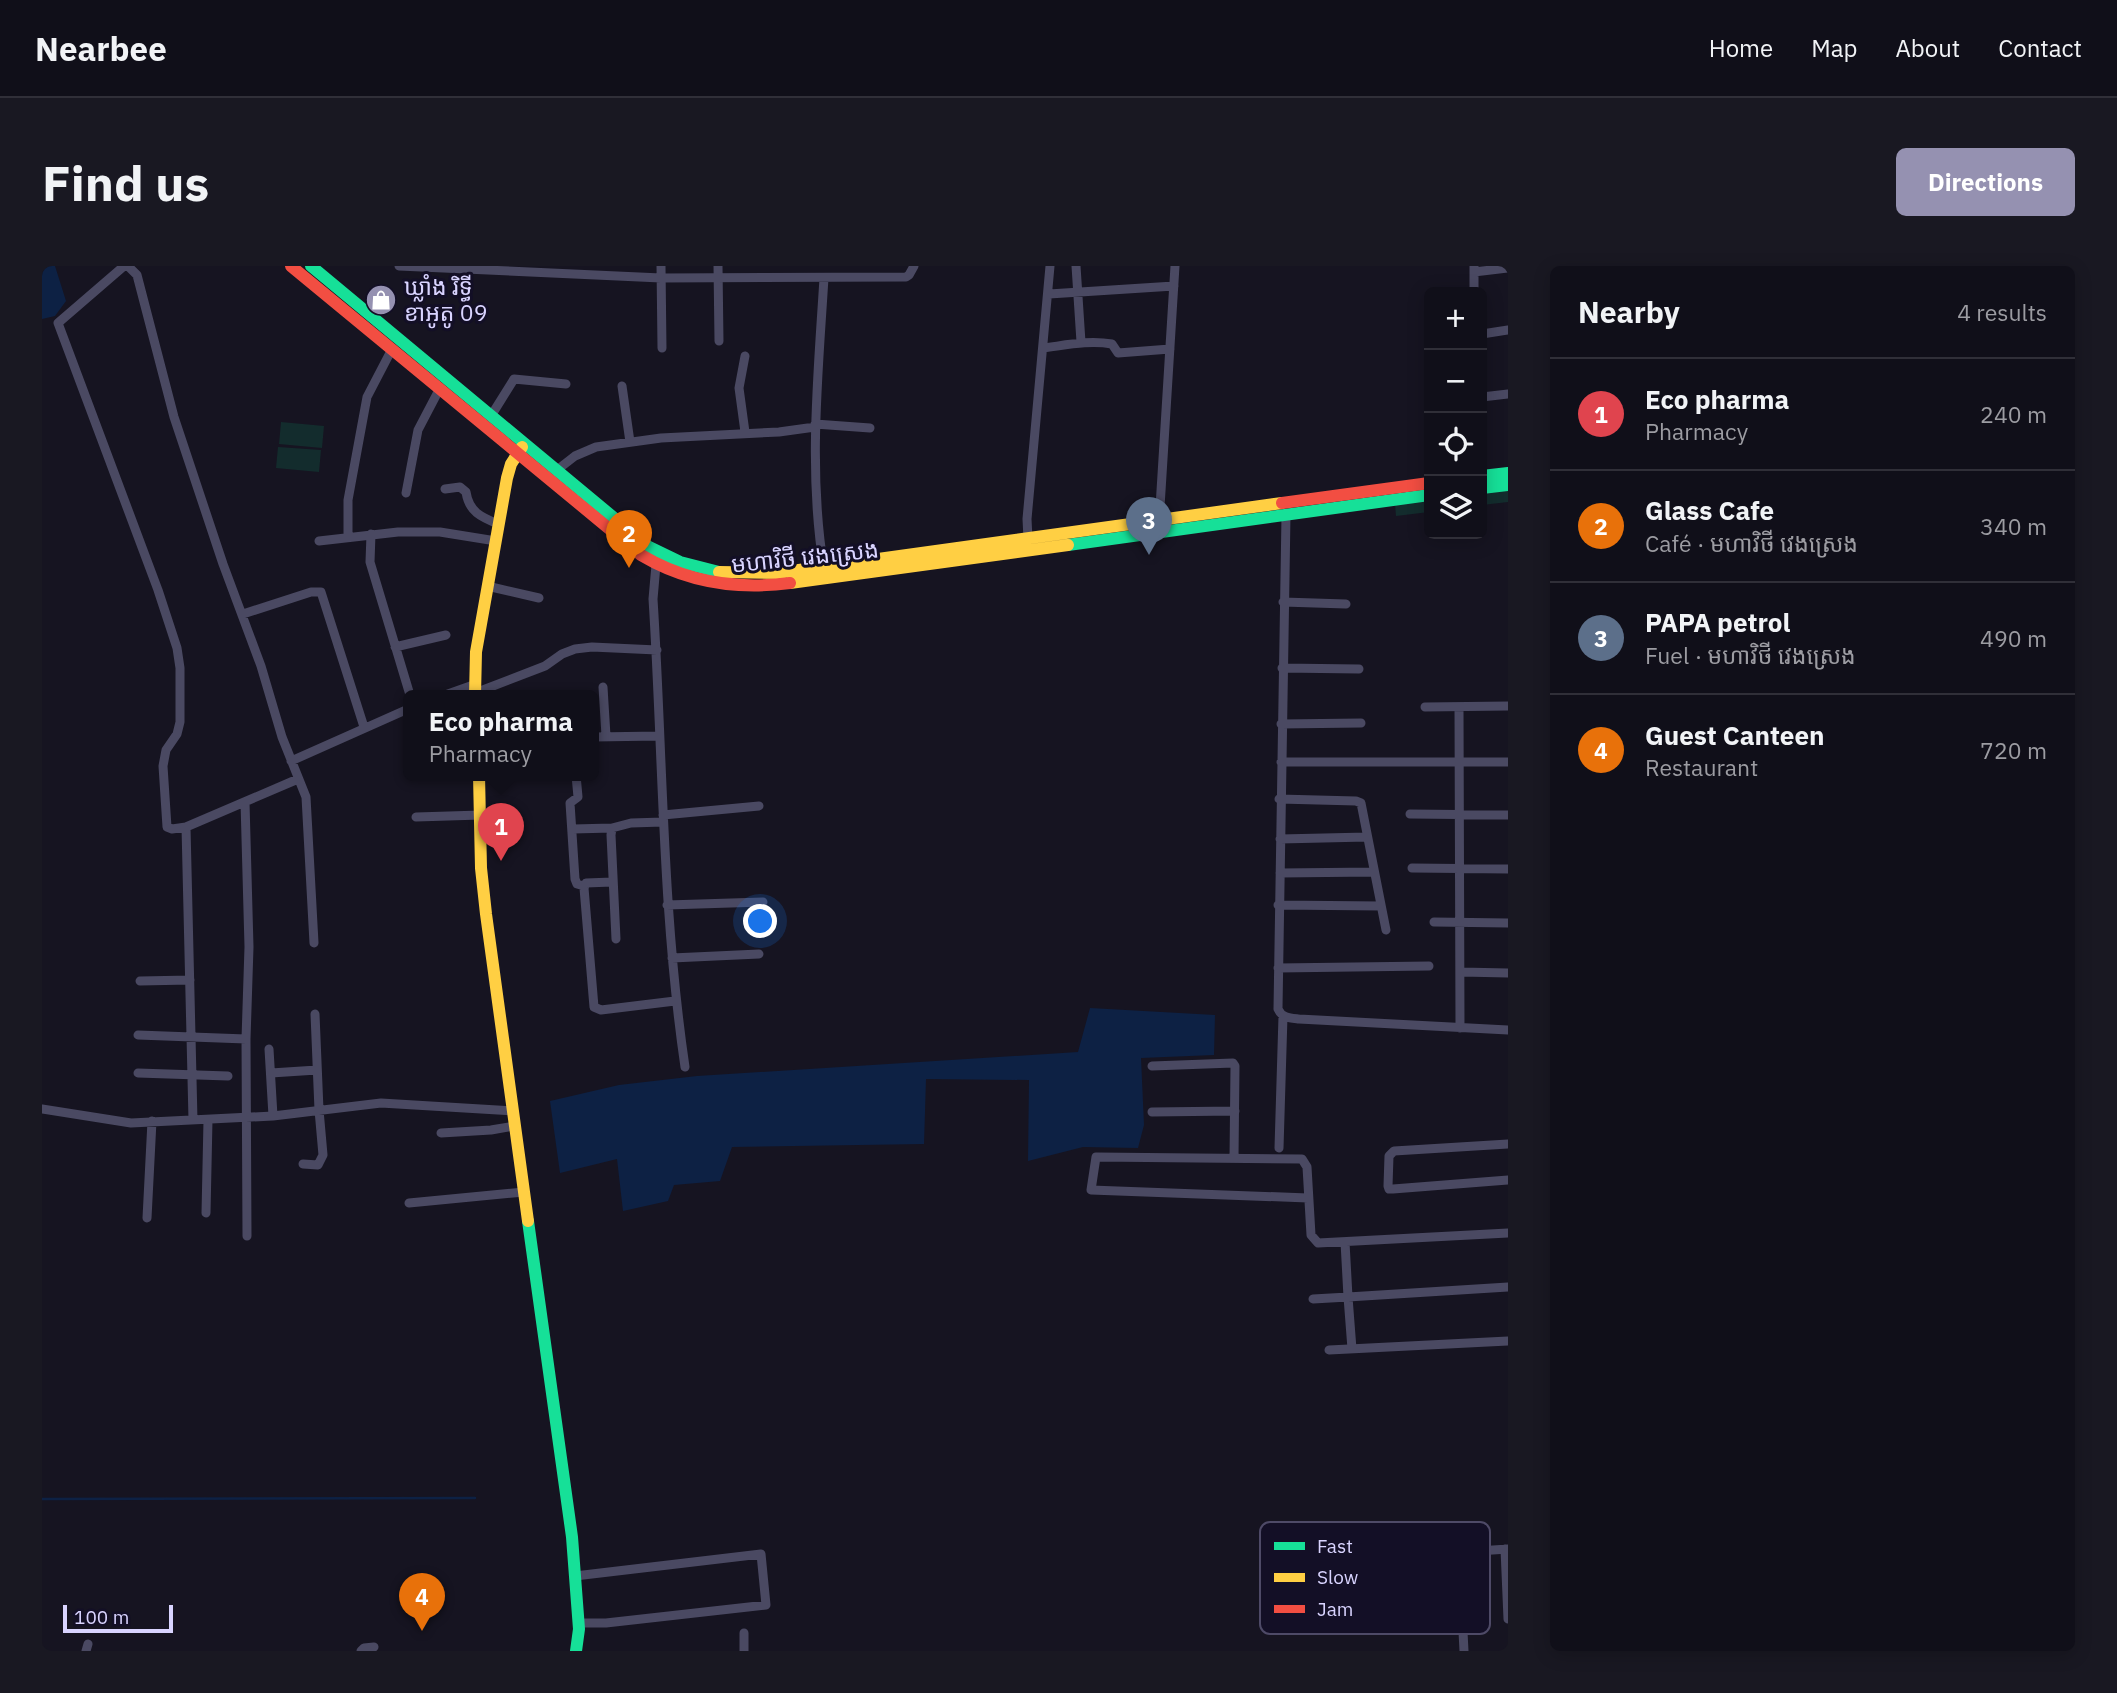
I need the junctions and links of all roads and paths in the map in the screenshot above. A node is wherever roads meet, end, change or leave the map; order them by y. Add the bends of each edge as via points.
1 (126, 266) edge
2 (291, 266) edge
3 (399, 266) edge
4 (417, 266) edge
5 (590, 266) edge
6 (661, 266) edge
7 (718, 266) edge
8 (914, 266) edge
9 (1050, 266) edge
10 (1076, 266) edge
11 (1175, 266) edge
12 (450, 267) edge
13 (1508, 268) edge
14 (309, 269) edge
15 (1474, 269) edge
16 (554, 270) edge
17 (583, 275) junction
18 (661, 278) junction
19 (718, 278) junction
20 (824, 278) junction
21 (1174, 286) junction
22 (1474, 287) edge
23 (1049, 294) junction
24 (1077, 294) junction
25 (1508, 330) edge
26 (1487, 333) edge
27 (719, 341) dead end
28 (1082, 342) junction
29 (662, 348) dead end
30 (1044, 348) junction
31 (392, 349) junction
32 (1170, 349) junction
33 (744, 356) dead end
34 (566, 384) dead end
35 (622, 386) dead end
36 (440, 388) junction
37 (1508, 394) edge
38 (1487, 396) edge
39 (491, 416) junction
40 (815, 426) junction
41 (870, 428) dead end
42 (745, 432) junction
43 (630, 442) junction
44 (521, 448) junction
45 (557, 470) junction
46 (1508, 473) edge
47 (1487, 475) edge
48 (1424, 484) edge
49 (1508, 485) edge
50 (1487, 487) edge
51 (446, 489) dead end
52 (406, 493) dead end
53 (1424, 495) edge
54 (1356, 500) junction
55 (1286, 515) junction
56 (498, 524) junction
57 (1159, 527) junction
58 (371, 534) junction
59 (348, 536) junction
60 (1028, 539) junction
61 (319, 541) dead end
62 (496, 541) junction
63 (656, 565) junction
64 (825, 573) junction
65 (487, 586) junction
66 (539, 598) dead end
67 (1283, 602) junction
68 (1346, 604) dead end
69 (243, 614) junction
70 (446, 635) dead end
71 (395, 647) junction
72 (657, 650) junction
73 (1282, 668) junction
74 (1359, 669) dead end
75 (603, 687) dead end
76 (408, 690) edge
77 (476, 690) edge
78 (479, 690) edge
79 (1508, 706) edge
80 (1425, 707) dead end
81 (1459, 707) junction
82 (403, 711) edge
83 (1361, 723) dead end
84 (1281, 724) junction
85 (364, 727) junction
86 (606, 736) junction
87 (659, 736) junction
88 (599, 737) edge
89 (291, 761) junction
90 (1281, 762) junction
91 (1461, 762) junction
92 (1508, 762) edge
93 (298, 779) junction
94 (479, 781) edge
95 (577, 781) edge
96 (1279, 799) junction
97 (245, 802) junction
98 (759, 806) dead end
99 (1410, 814) dead end
100 (1461, 814) junction
101 (481, 815) junction
102 (1508, 815) edge
103 (416, 817) dead end
104 (663, 818) junction
105 (186, 827) junction
106 (612, 828) junction
107 (573, 829) junction
108 (1367, 837) junction
109 (1280, 839) junction
110 (1412, 868) dead end
111 (1461, 868) junction
112 (1508, 869) edge
113 (1374, 872) junction
114 (1280, 873) junction
115 (612, 881) junction
116 (584, 886) junction
117 (763, 902) dead end
118 (667, 905) junction
119 (1278, 905) junction
120 (1381, 906) junction
121 (1434, 922) dead end
122 (1461, 923) junction
123 (1508, 923) edge
124 (1386, 930) dead end
125 (616, 939) dead end
126 (314, 943) dead end
127 (758, 954) dead end
128 (672, 958) junction
129 (1429, 966) dead end
130 (1278, 968) junction
131 (1461, 972) junction
132 (1508, 973) edge
133 (190, 980) junction
134 (140, 981) dead end
135 (675, 1001) junction
136 (315, 1014) dead end
137 (1283, 1016) junction
138 (1460, 1028) junction
139 (1508, 1030) edge
140 (138, 1035) dead end
141 (191, 1037) junction
142 (246, 1039) junction
143 (269, 1049) dead end
144 (1152, 1066) dead end
145 (685, 1067) dead end
146 (317, 1070) junction
147 (138, 1073) dead end
148 (271, 1073) junction
149 (191, 1076) junction
150 (229, 1076) dead end
151 (42, 1109) edge
152 (319, 1110) junction
153 (513, 1111) junction
154 (1235, 1111) junction
155 (1152, 1112) dead end
156 (273, 1116) junction
157 (246, 1117) junction
158 (208, 1119) junction
159 (192, 1120) junction
160 (152, 1121) junction
161 (514, 1126) junction
162 (441, 1133) dead end
163 (1508, 1144) edge
164 (1279, 1148) dead end
165 (1234, 1158) junction
166 (303, 1164) dead end
167 (1508, 1180) edge
168 (524, 1192) junction
169 (1308, 1198) junction
170 (409, 1203) dead end
171 (206, 1213) dead end
172 (147, 1218) dead end
173 (1508, 1233) edge
174 (247, 1236) dead end
175 (1345, 1242) junction
176 (1508, 1287) edge
177 (1348, 1297) junction
178 (1313, 1299) dead end
179 (1508, 1341) edge
180 (1352, 1349) junction
181 (1329, 1350) dead end
182 (1507, 1549) edge
183 (575, 1576) junction
184 (1508, 1619) edge
185 (579, 1623) junction
186 (744, 1633) dead end
187 (374, 1647) dead end
188 (361, 1651) edge
189 (576, 1651) edge
190 (744, 1651) edge

1 - 69 street via 137,275 174,417
1 - 105 street via 58,323 177,648 181,707 177,734 164,758 164,803 167,827
2 - 14 main road, មហាវិថី វេងស្រេង
3 - 4 street
4 - 12 street
5 - 17 street
6 - 18 street
7 - 19 street
8 - 20 street via 906,277
9 - 23 street
10 - 24 street
11 - 21 street
12 - 16 street
13 - 15 street
14 - 31 main road, មហាវិថី វេងស្រេង
14 - 39 main road, មហាវិថី វេងស្រេង
15 - 22 street
16 - 17 street
17 - 18 street
18 - 19 street
18 - 29 street
19 - 20 street
19 - 27 street
20 - 40 street
21 - 24 street
21 - 32 street
23 - 24 street
23 - 30 street
24 - 28 street
25 - 26 street
28 - 30 street
28 - 32 street via 1112,344 1118,353
30 - 60 street
31 - 36 main road, មហាវិថី វេងស្រេង
31 - 59 street via 367,397 348,500
32 - 57 street
33 - 42 street via 739,388
34 - 39 street via 514,379
35 - 43 street
36 - 44 main road, មហាវិថី វេងស្រេង
36 - 52 street via 418,430
37 - 38 street
39 - 44 main road, មហាវិថី វេងស្រេង
40 - 41 street
40 - 42 street
40 - 64 street via 814,492
42 - 43 street
43 - 45 street via 586,450
44 - 45 main road, មហាវិថី វេងស្រេង
44 - 56 main road via 507,478
44 - 63 main road, មហាវិថី វេងស្រេង
45 - 64 main road, មហាវិថី វេងស្រេង via 649,547 684,565 749,576
46 - 47 main road
48 - 54 main road, មហាវិថី វេងស្រេង
49 - 50 main road
51 - 56 street via 460,487 473,511
53 - 54 main road, មហាវិថី វេងស្រេង
54 - 55 main road, មហាវិថី វេងស្រេង
54 - 57 main road, មហាវិថី វេងស្រេង
55 - 57 main road, មហាវិថី វេងស្រេង
55 - 67 street
56 - 62 main road
57 - 60 main road, មហាវិថី វេងស្រេង
57 - 64 main road, មហាវិថី វេងស្រេង
58 - 59 street
58 - 62 street via 440,532
58 - 71 street via 370,562
59 - 61 street
60 - 64 main road, មហាវិថី វេងស្រេង
62 - 65 main road
63 - 64 main road, មហាវិថី វេងស្រេង via 731,587 768,586
63 - 72 street
65 - 66 street
65 - 77 main road via 476,653
67 - 68 street
67 - 73 street
69 - 85 street via 321,592
69 - 89 street
70 - 71 street
71 - 76 street
72 - 78 street via 575,649 545,666
72 - 87 street
73 - 74 street
73 - 84 street
75 - 86 street
79 - 81 street
80 - 81 street
81 - 91 street
82 - 85 street
83 - 84 street
84 - 90 street
85 - 89 street
86 - 87 street
86 - 88 street
87 - 104 street
89 - 93 street
90 - 91 street
90 - 96 street
91 - 92 street
91 - 100 street
93 - 97 street
93 - 126 street via 306,797
94 - 101 main road
95 - 107 street via 578,797 570,803
96 - 108 street via 1356,800
96 - 109 street
97 - 105 street
97 - 142 street
98 - 104 street
99 - 100 street
100 - 102 street
100 - 111 street
101 - 103 street
101 - 153 main road via 481,868
104 - 106 street
104 - 118 street
105 - 133 street
106 - 107 street
106 - 115 street
107 - 116 street via 575,879
108 - 109 street
108 - 113 street
109 - 114 street
110 - 111 street
111 - 112 street
111 - 122 street
113 - 114 street
113 - 120 street
114 - 119 street
115 - 116 street
115 - 125 street
116 - 135 street via 596,1009
117 - 118 street
118 - 128 street
119 - 120 street
119 - 130 street
120 - 124 street
121 - 122 street
122 - 123 street
122 - 131 street
127 - 128 street
128 - 135 street
129 - 130 street
130 - 137 street via 1278,1009
131 - 132 street
131 - 138 street
133 - 134 street
133 - 141 street
135 - 145 street
136 - 146 street
137 - 138 street
137 - 164 street
138 - 139 street
140 - 141 street
141 - 142 street
141 - 149 street
142 - 157 street
143 - 148 street
144 - 154 street via 1233,1063
146 - 148 street
146 - 152 street
147 - 149 street
148 - 156 street
149 - 150 street
149 - 159 street
151 - 160 street via 131,1123
152 - 153 street via 381,1102
152 - 156 street
152 - 166 street via 322,1161
153 - 161 main road
154 - 155 street
154 - 165 street
156 - 157 street
157 - 158 street
157 - 174 street
158 - 159 street
158 - 171 street
159 - 160 street
160 - 172 street
161 - 162 street
161 - 168 main road
163 - 167 street via 1394,1151 1389,1156 1388,1186
165 - 169 street via 1303,1159
165 - 169 street via 1096,1157 1091,1191
168 - 170 street
168 - 183 main road
169 - 175 street via 1314,1240
173 - 175 street
175 - 177 street
176 - 177 street
177 - 178 street
177 - 180 street
179 - 180 street
180 - 181 street
182 - 184 street
183 - 185 main road
183 - 185 street via 761,1554 766,1605
185 - 189 main road
186 - 190 street
187 - 188 street

